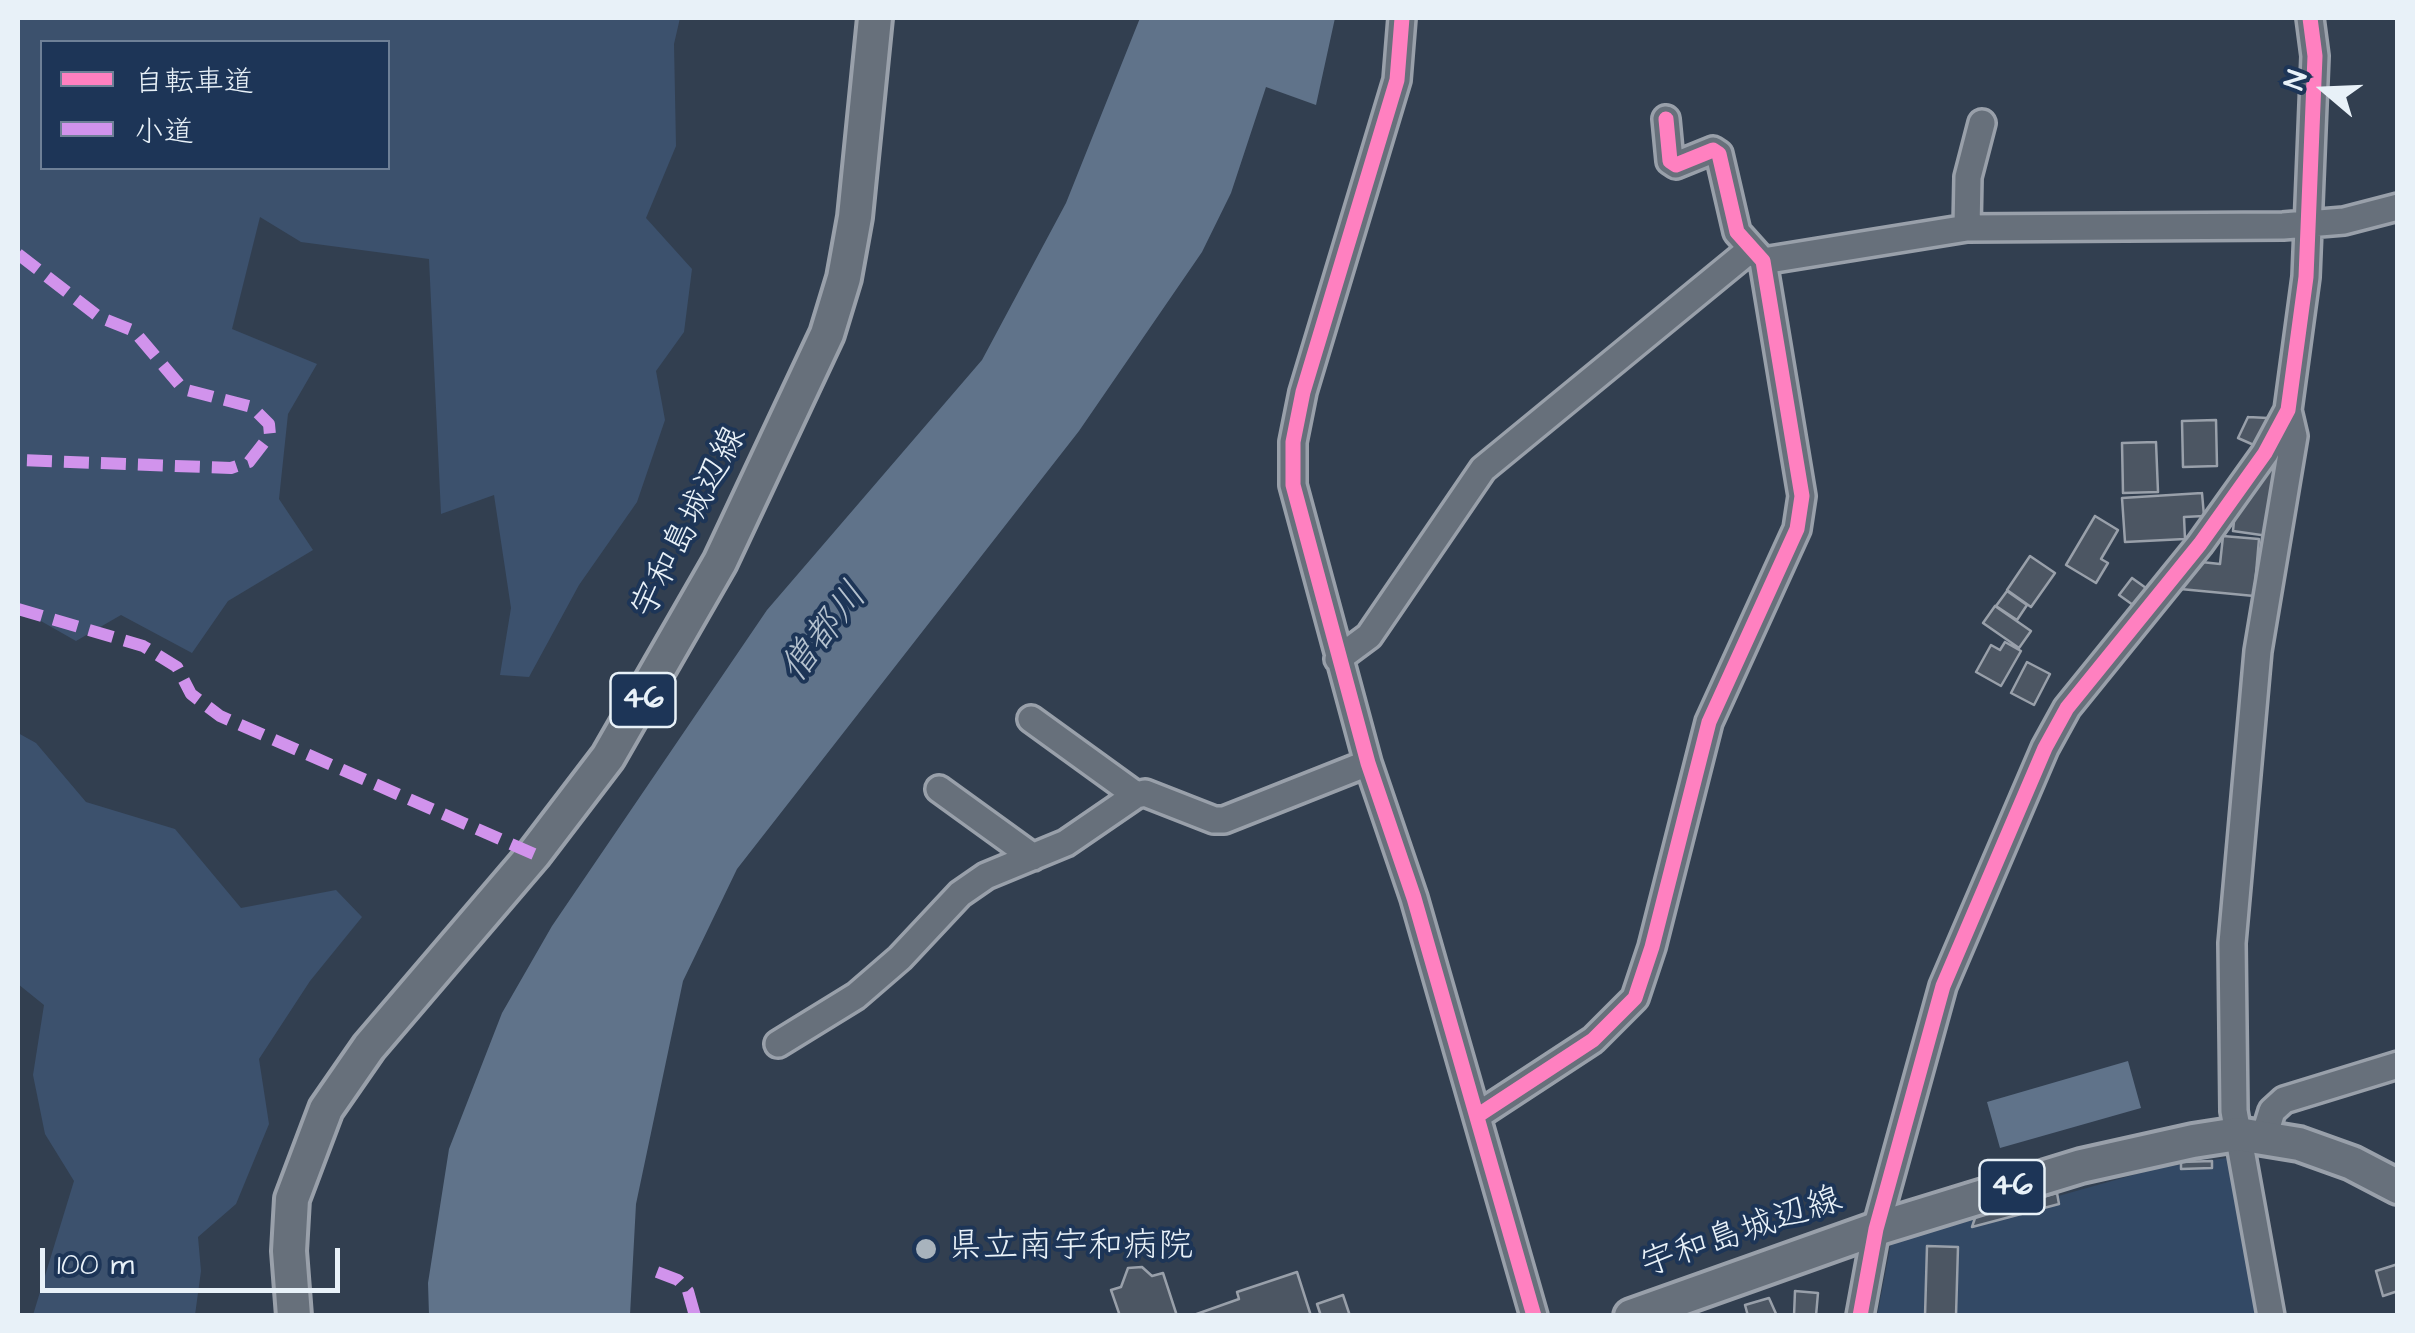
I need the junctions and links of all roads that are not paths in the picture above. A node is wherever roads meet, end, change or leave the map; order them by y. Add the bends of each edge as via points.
1 (875, 18) edge
2 (1402, 18) edge
3 (2310, 18) edge
4 (1666, 120) dead end
5 (1982, 123) dead end
6 (2398, 207) edge
7 (2309, 223) junction
8 (1967, 228) junction
9 (1757, 255) junction
10 (2288, 410) junction
11 (1338, 659) junction
12 (1032, 720) dead end
13 (1368, 763) junction
14 (940, 789) dead end
15 (1136, 795) junction
16 (1034, 857) junction
17 (778, 1044) dead end
18 (2398, 1065) edge
19 (1477, 1116) junction
20 (2251, 1136) junction
21 (2398, 1187) edge
22 (1876, 1229) junction
23 (294, 1316) edge
24 (1534, 1316) edge
25 (1631, 1316) edge
26 (1860, 1316) edge
27 (2271, 1316) edge

1 - 23 main road, 宇和島城辺線 / 46 via 855,217 827,334 720,562 608,757 369,1046 326,1109 292,1199
2 - 11 street via 1397,80 1302,392 1293,442 1293,484
3 - 7 street via 2315,56
4 - 9 street via 1676,165 1713,150 1719,154 1736,232
5 - 8 street via 1968,177
6 - 7 street via 2344,222
7 - 8 street
7 - 10 street
8 - 9 street
9 - 11 street via 1483,469 1368,636
9 - 19 street via 1802,496 1798,529 1708,722 1635,998 1593,1040
10 - 20 street via 2294,436 2258,652 2232,944 2234,1111
10 - 22 street via 2200,544 2067,708 2045,748 1943,986
11 - 13 street
12 - 15 street
13 - 15 street via 1224,820
13 - 19 street
14 - 16 street
15 - 16 street via 1066,844
16 - 17 street via 960,894 856,996
18 - 20 street via 2284,1100
19 - 24 street
20 - 21 main road, 宇和島城辺線 / 46 via 2352,1163
20 - 22 main road, 宇和島城辺線 / 46 via 2081,1166
20 - 27 street
22 - 25 main road, 宇和島城辺線 / 46
22 - 26 street

